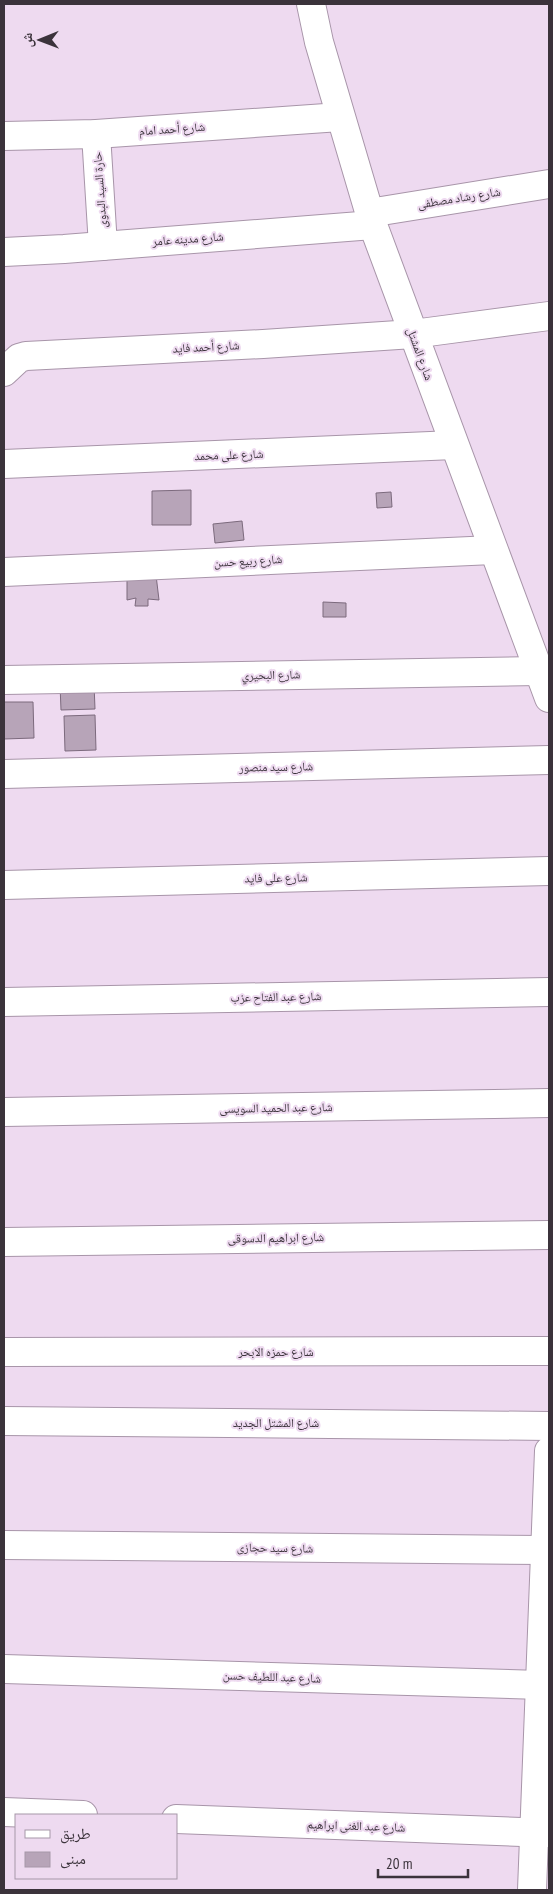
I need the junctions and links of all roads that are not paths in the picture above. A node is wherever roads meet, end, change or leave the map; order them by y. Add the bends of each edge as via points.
1 (311, 4) edge
2 (340, 117) junction
3 (96, 134) junction
4 (4, 136) edge
5 (549, 184) edge
6 (371, 219) junction
7 (103, 246) junction
8 (4, 252) edge
9 (549, 316) edge
10 (413, 334) junction
11 (4, 372) edge
12 (454, 445) junction
13 (4, 464) edge
14 (493, 550) junction
15 (4, 572) edge
16 (538, 671) junction
17 (4, 680) edge
18 (549, 698) edge
19 (549, 760) edge
20 (4, 774) edge
21 (549, 871) edge
22 (4, 885) edge
23 (549, 992) edge
24 (4, 1002) edge
25 (549, 1103) edge
26 (4, 1112) edge
27 (549, 1235) edge
28 (4, 1242) edge
29 (4, 1352) edge
30 (549, 1352) edge
31 (4, 1421) edge
32 (549, 1426) edge
33 (549, 1451) edge
34 (4, 1545) edge
35 (547, 1563) edge
36 (4, 1669) edge
37 (544, 1700) edge
38 (4, 1812) edge
39 (57, 1814) edge
40 (178, 1819) edge
41 (542, 1833) edge
42 (532, 1890) edge

1 - 2 street, شارع المشتل
2 - 3 street, شارع أحمد امام
2 - 6 street, شارع المشتل
3 - 4 street, شارع أحمد امام
3 - 7 street, حارة السيد البدوى
5 - 6 street, شارع رشاد مصطفى
6 - 7 street, شارع مدينه عامر
6 - 10 street, شارع المشتل
7 - 8 street, شارع مدينه عامر
9 - 10 street, شارع أحمد فايد
10 - 11 street, شارع أحمد فايد via 26,356
10 - 12 street, شارع المشتل
12 - 13 street, شارع على محمد
12 - 14 street, شارع المشتل
14 - 15 street, شارع ربيع حسن
14 - 16 street, شارع المشتل
16 - 17 street, شارع البحيري
16 - 18 street, شارع المشتل
19 - 20 street, شارع سيد منصور
21 - 22 street, شارع على فايد
23 - 24 street, شارع عبد الفتاح عزب
25 - 26 street, شارع عبد الحميد السويسى
27 - 28 street, شارع ابراهيم الدسوقى
29 - 30 street, شارع حمزه الابحر
31 - 32 street, شارع المشتل الجديد
33 - 35 street
34 - 35 street, شارع سيد حجازى
35 - 37 street
36 - 37 street, شارع عبد اللطيف حسن
37 - 41 street
38 - 39 street
40 - 41 street, شارع عبد الغنى ابراهيم
41 - 42 street

